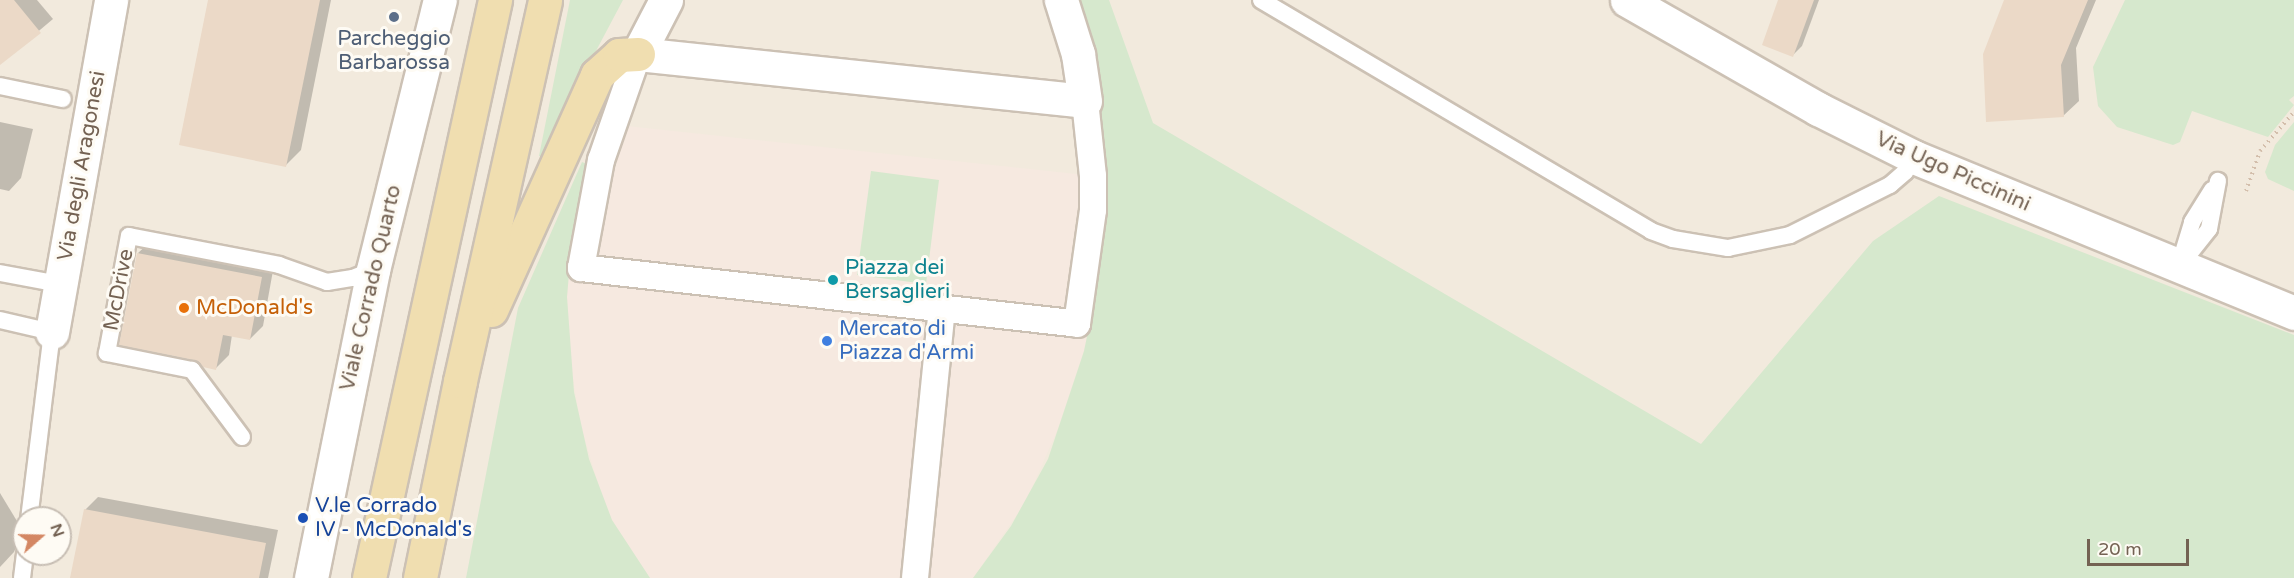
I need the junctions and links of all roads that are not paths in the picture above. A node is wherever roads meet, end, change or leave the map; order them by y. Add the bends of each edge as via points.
1 (111, 0) edge
2 (440, 0) edge
3 (495, 0) edge
4 (545, 0) edge
5 (666, 0) edge
6 (1061, 0) edge
7 (1261, 0) edge
8 (1627, 0) edge
9 (638, 54) junction
10 (0, 86) edge
11 (63, 99) dead end
12 (1085, 101) junction
13 (1914, 157) junction
14 (373, 270) junction
15 (0, 273) edge
16 (60, 284) junction
17 (942, 309) junction
18 (2294, 313) edge
19 (0, 320) edge
20 (52, 332) junction
21 (459, 381) junction
22 (242, 437) dead end
23 (30, 506) edge
24 (311, 578) edge
25 (369, 578) edge
26 (420, 578) edge
27 (915, 578) edge

1 - 16 street, Via degli Aragonesi
2 - 14 street, Viale Corrado Quarto
3 - 25 main road
4 - 21 main road
5 - 9 street
6 - 12 street via 1078,54
7 - 13 lane via 1651,231 1673,239 1728,248 1780,238 1890,185
8 - 13 street, Via Ugo Piccinini via 1818,109
9 - 12 street
9 - 17 street via 592,192 581,268
9 - 21 main road via 614,58 597,75
10 - 11 lane
12 - 17 street via 1093,210 1077,324
13 - 18 street, Via Ugo Piccinini
14 - 22 lane, McDrive via 327,282 279,265 129,236 107,353 192,370
14 - 24 street, Viale Corrado Quarto
15 - 16 lane
16 - 20 street, Via degli Aragonesi
17 - 27 street
19 - 20 lane
20 - 23 lane
21 - 26 main road

